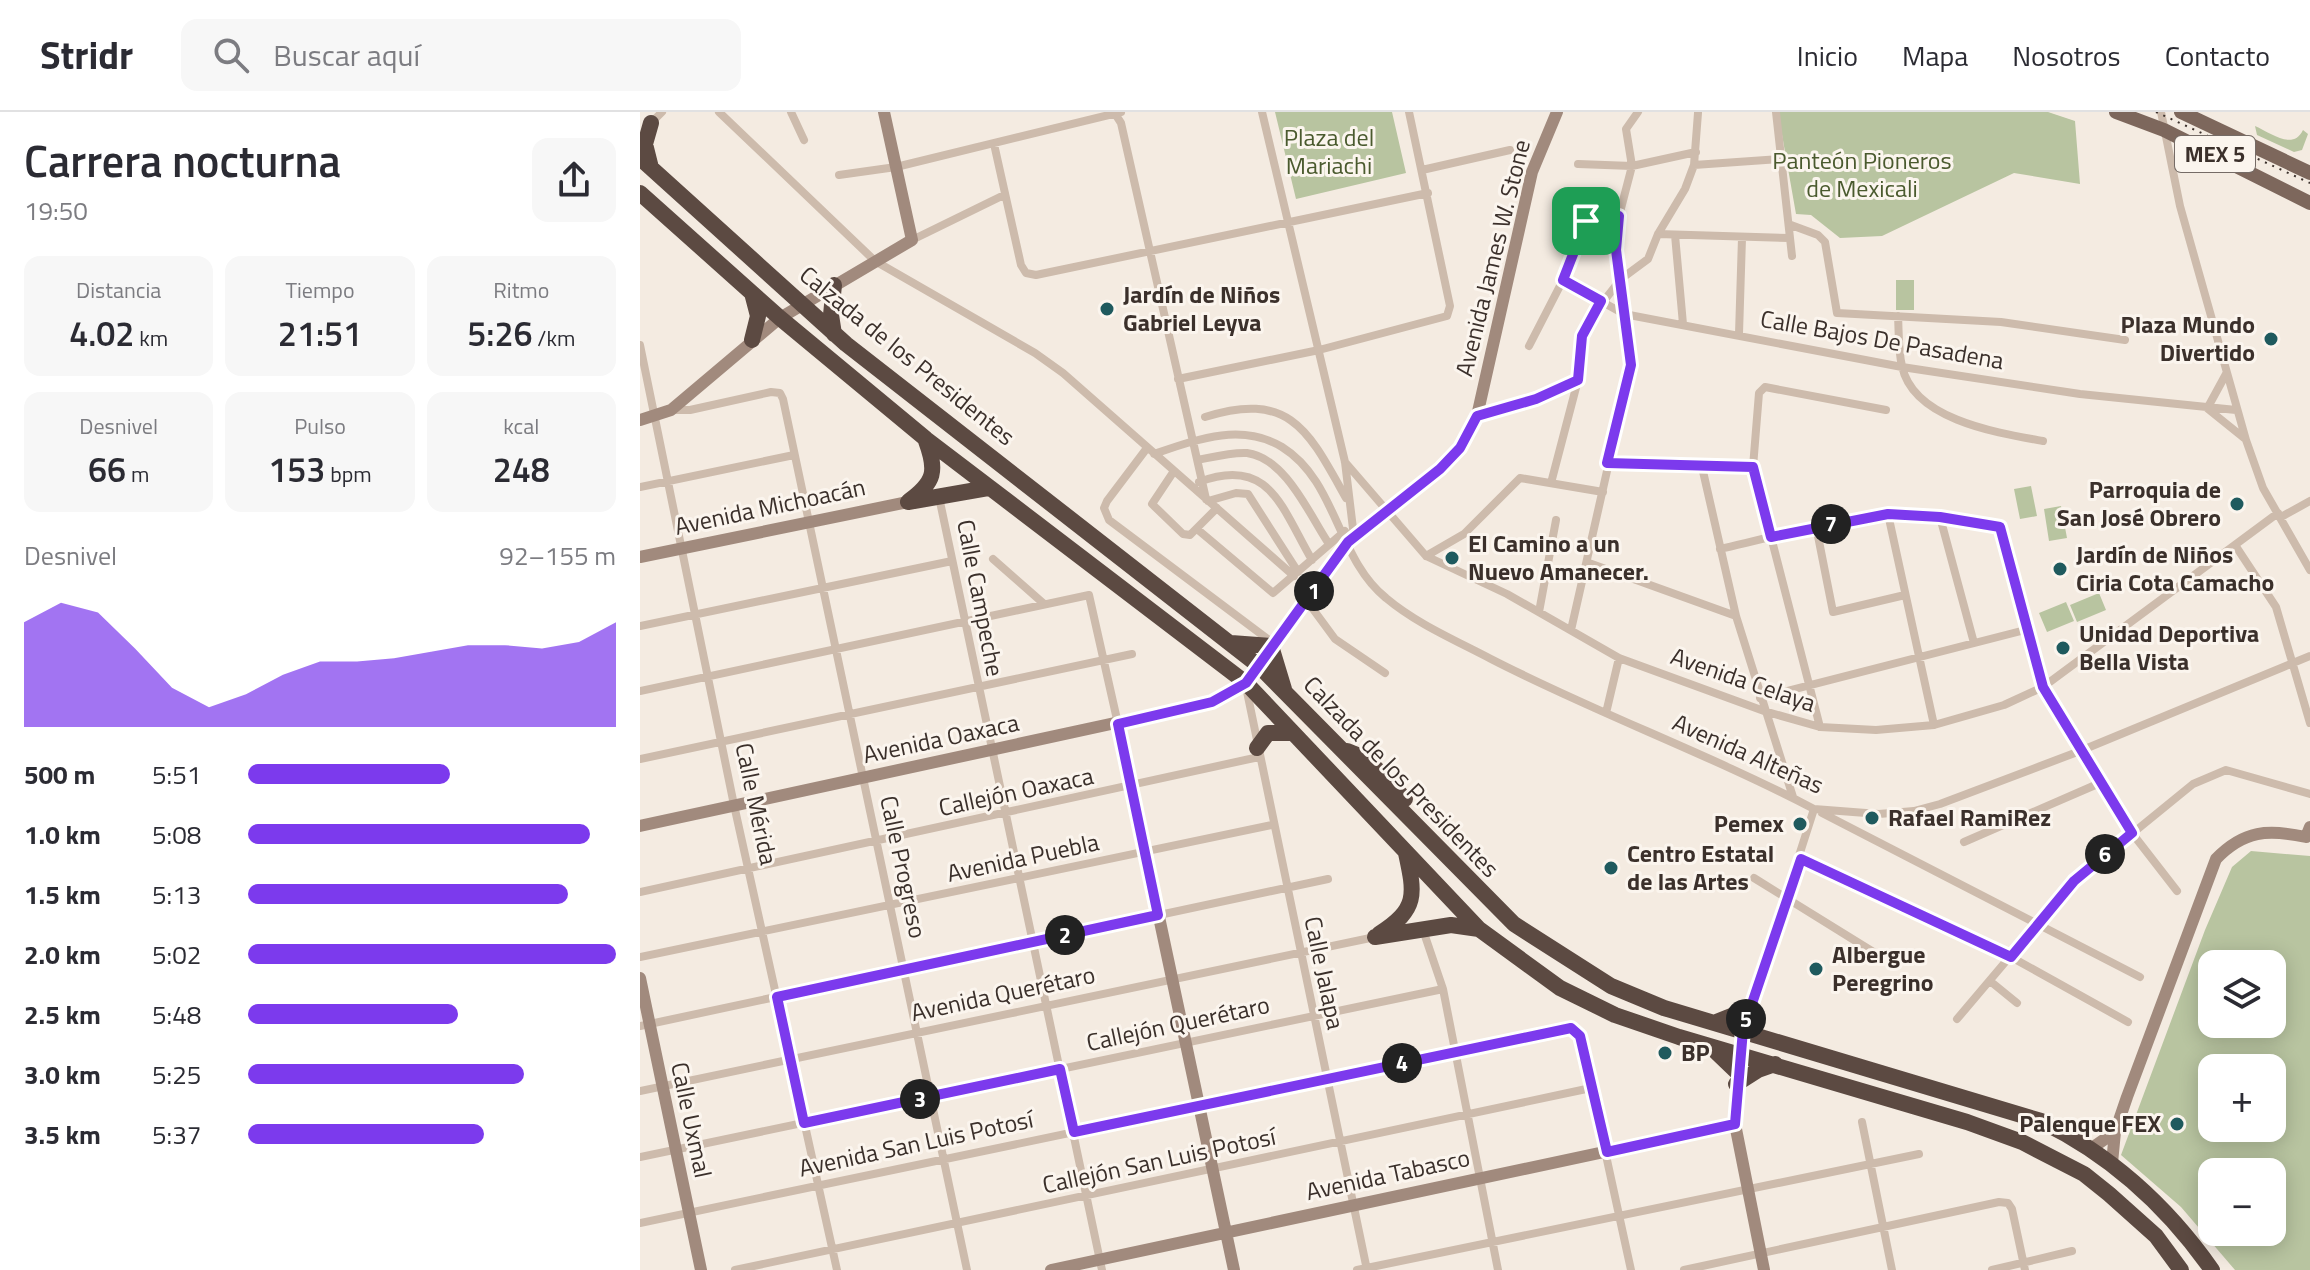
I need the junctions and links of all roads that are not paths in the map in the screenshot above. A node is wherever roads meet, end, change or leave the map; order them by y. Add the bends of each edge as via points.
1 (719, 112) edge
2 (791, 112) edge
3 (884, 112) edge
4 (1262, 112) edge
5 (1409, 112) edge
6 (1557, 112) edge
7 (1638, 112) edge
8 (1690, 112) edge
9 (1698, 112) edge
10 (1776, 112) edge
11 (2116, 112) edge
12 (2161, 112) edge
13 (2181, 112) edge
14 (1117, 113) edge
15 (651, 121) edge
16 (2164, 130) junction
17 (804, 140) dead end
18 (994, 144) junction
19 (1510, 150) dead end
20 (1696, 152) junction
21 (1781, 159) junction
22 (646, 163) edge
23 (1578, 164) dead end
24 (1694, 165) junction
25 (1632, 166) junction
26 (896, 167) junction
27 (1422, 170) junction
28 (2310, 173) edge
29 (839, 175) dead end
30 (640, 193) edge
31 (1428, 193) junction
32 (1004, 195) junction
33 (2310, 203) edge
34 (1619, 216) junction
35 (1586, 221) junction
36 (1288, 222) junction
37 (1565, 225) dead end
38 (1791, 225) junction
39 (1658, 234) junction
40 (1675, 235) junction
41 (1742, 238) junction
42 (1789, 238) junction
43 (912, 240) junction
44 (1148, 251) junction
45 (1792, 256) dead end
46 (875, 261) junction
47 (1621, 279) junction
48 (1563, 280) junction
49 (834, 285) junction
50 (752, 292) junction
51 (1601, 301) junction
52 (802, 303) junction
53 (1624, 314) junction
54 (1898, 316) junction
55 (780, 318) junction
56 (1683, 324) junction
57 (834, 334) junction
58 (1739, 334) junction
59 (752, 340) junction
60 (2125, 340) dead end
61 (1529, 346) dead end
62 (1319, 350) junction
63 (641, 352) edge
64 (1902, 367) junction
65 (2226, 373) junction
66 (1178, 379) junction
67 (1578, 380) junction
68 (2206, 407) junction
69 (671, 410) junction
70 (1886, 410) dead end
71 (2236, 410) junction
72 (655, 416) junction
73 (1477, 416) junction
74 (1205, 417) dead end
75 (640, 420) edge
76 (926, 439) junction
77 (2246, 440) junction
78 (1193, 441) junction
79 (2043, 441) dead end
80 (1150, 451) junction
81 (794, 455) junction
82 (1198, 460) junction
83 (1345, 462) junction
84 (1607, 463) junction
85 (1702, 467) junction
86 (1753, 467) junction
87 (1174, 471) junction
88 (1202, 480) junction
89 (668, 481) junction
90 (1551, 483) junction
91 (640, 487) edge
92 (1192, 487) junction
93 (988, 488) junction
94 (1603, 492) junction
95 (939, 497) junction
96 (1207, 500) junction
97 (2310, 501) edge
98 (908, 502) junction
99 (1349, 503) junction
100 (1217, 508) junction
101 (1388, 512) junction
102 (1888, 514) junction
103 (2280, 515) junction
104 (1940, 517) junction
105 (1556, 520) dead end
106 (809, 521) junction
107 (1816, 526) junction
108 (1197, 529) junction
109 (1349, 535) junction
110 (1771, 537) junction
111 (1329, 544) junction
112 (2235, 545) junction
113 (683, 548) junction
114 (1720, 549) junction
115 (1426, 556) junction
116 (640, 557) edge
117 (993, 559) dead end
118 (1312, 560) junction
119 (952, 561) junction
120 (1589, 563) junction
121 (2310, 570) edge
122 (1296, 574) junction
123 (823, 588) junction
124 (1905, 595) junction
125 (1307, 601) junction
126 (1043, 603) junction
127 (1539, 612) junction
128 (697, 613) junction
129 (1736, 616) junction
130 (963, 622) junction
131 (640, 626) edge
132 (2029, 629) junction
133 (1571, 630) junction
134 (1230, 642) junction
135 (1974, 643) junction
136 (1272, 645) junction
137 (837, 649) junction
138 (1132, 654) dead end
139 (1919, 656) junction
140 (2310, 656) edge
141 (1619, 658) junction
142 (1104, 661) junction
143 (2294, 662) junction
144 (1259, 666) junction
145 (1385, 673) dead end
146 (709, 675) junction
147 (1246, 683) junction
148 (1808, 686) junction
149 (2043, 687) junction
150 (977, 688) junction
151 (640, 691) edge
152 (1286, 693) junction
153 (1760, 698) junction
154 (1764, 711) junction
155 (1606, 713) junction
156 (850, 715) junction
157 (2310, 723) edge
158 (1118, 724) junction
159 (1934, 725) junction
160 (1820, 727) junction
161 (1292, 733) junction
162 (722, 740) junction
163 (991, 751) junction
164 (2080, 751) junction
165 (1258, 752) junction
166 (640, 759) edge
167 (864, 778) junction
168 (2100, 783) junction
169 (1131, 788) junction
170 (2310, 794) edge
171 (1793, 797) junction
172 (734, 805) junction
173 (1814, 809) junction
174 (1004, 815) junction
175 (1272, 825) junction
176 (640, 826) edge
177 (2132, 833) junction
178 (2309, 834) edge
179 (877, 841) junction
180 (1964, 842) dead end
181 (1405, 851) junction
182 (1145, 852) junction
183 (1801, 859) junction
184 (749, 867) junction
185 (1754, 878) dead end
186 (1018, 879) junction
187 (1328, 879) dead end
188 (1285, 888) junction
189 (2177, 891) dead end
190 (640, 892) edge
191 (1787, 898) junction
192 (890, 906) junction
193 (1158, 915) junction
194 (2039, 924) junction
195 (1479, 929) junction
196 (1423, 930) junction
197 (763, 932) junction
198 (1375, 937) junction
199 (1032, 942) junction
200 (1298, 952) junction
201 (1875, 953) dead end
202 (640, 957) edge
203 (2011, 957) junction
204 (904, 970) junction
205 (2140, 977) dead end
206 (640, 978) edge
207 (1172, 979) junction
208 (1990, 981) junction
209 (1443, 989) junction
210 (777, 997) junction
211 (2017, 1003) dead end
212 (1047, 1006) junction
213 (1749, 1009) junction
214 (1312, 1015) junction
215 (1957, 1019) dead end
216 (2128, 1022) dead end
217 (1712, 1024) junction
218 (644, 1025) edge
219 (1743, 1030) junction
220 (917, 1033) junction
221 (1186, 1042) junction
222 (1708, 1044) junction
223 (1453, 1052) junction
224 (1739, 1053) junction
225 (790, 1059) junction
226 (1775, 1064) junction
227 (1060, 1069) junction
228 (1736, 1078) junction
229 (1326, 1079) junction
230 (662, 1087) junction
231 (1591, 1088) junction
232 (640, 1091) edge
233 (931, 1097) junction
234 (1199, 1106) junction
235 (1466, 1115) junction
236 (1862, 1122) dead end
237 (804, 1123) junction
238 (1735, 1124) junction
239 (1074, 1132) junction
240 (2115, 1132) junction
241 (1341, 1142) junction
242 (2092, 1148) junction
243 (676, 1149) junction
244 (1607, 1152) junction
245 (1919, 1154) dead end
246 (640, 1157) edge
247 (943, 1160) junction
248 (1870, 1163) junction
249 (2112, 1163) junction
250 (1213, 1169) junction
251 (1479, 1178) junction
252 (817, 1185) junction
253 (1747, 1190) junction
254 (1087, 1198) junction
255 (1353, 1206) junction
256 (689, 1212) junction
257 (1621, 1217) junction
258 (640, 1223) edge
259 (957, 1225) junction
260 (1883, 1227) junction
261 (1226, 1233) junction
262 (1492, 1243) junction
263 (832, 1250) junction
264 (2072, 1251) dead end
265 (1761, 1254) junction
266 (1101, 1265) edge
267 (2024, 1267) edge
268 (1363, 1269) edge
269 (701, 1270) edge
270 (735, 1270) edge
271 (837, 1270) edge
272 (967, 1270) edge
273 (1051, 1270) edge
274 (1234, 1270) edge
275 (1498, 1270) edge
276 (1631, 1270) edge
277 (1684, 1270) edge
278 (1764, 1270) edge
279 (1892, 1270) edge
280 (1992, 1270) edge
281 (2181, 1270) edge
282 (2212, 1270) edge

1 - 46 street
2 - 17 street
3 - 26 street
4 - 36 street
5 - 27 street
6 - 73 street, Avenida James W. Stone via 1532,172
7 - 25 street via 1626,129
8 - 9 street
9 - 20 street
10 - 21 street
11 - 16 main road, MEX 5
12 - 16 street
13 - 28 main road, MEX 5
14 - 18 street
14 - 44 street
15 - 22 highway
16 - 33 main road, MEX 5
16 - 65 street
18 - 26 street
18 - 32 street
19 - 27 street
20 - 24 street
20 - 25 street
21 - 24 street
21 - 38 street
22 - 52 highway, Calzada de los Presidentes
23 - 25 street
24 - 39 street
25 - 34 street
26 - 29 street
26 - 43 street
27 - 31 street
30 - 50 highway, Calzada de los Presidentes
31 - 36 street
31 - 62 street via 1450,306 1444,319
32 - 43 street
32 - 44 street via 1026,273
34 - 35 street
34 - 47 street via 1616,250
35 - 37 street
35 - 48 street
36 - 44 street
36 - 62 street
38 - 42 street
38 - 54 street via 1825,242 1837,313
39 - 40 street
39 - 47 street via 1648,259
40 - 41 street
40 - 56 street
41 - 42 street
41 - 58 street
42 - 45 street
43 - 46 street
44 - 66 street
46 - 49 street
46 - 80 street via 1035,353
47 - 51 street
47 - 53 street
48 - 51 street, Calle Bajos De Pasadena
48 - 61 street
49 - 52 street
49 - 57 highway
50 - 55 highway, Calzada de los Presidentes
50 - 59 highway via 758,316
51 - 53 street, Calle Bajos De Pasadena
51 - 67 street via 1582,336
52 - 55 street
52 - 57 highway, Calzada de los Presidentes
53 - 56 street, Calle Bajos De Pasadena
53 - 84 street via 1631,365
54 - 60 street via 2001,322
54 - 64 street
55 - 59 street
55 - 76 highway, Calzada de los Presidentes
56 - 58 street, Calle Bajos De Pasadena
57 - 134 highway, Calzada de los Presidentes
58 - 64 street, Calle Bajos De Pasadena
59 - 69 street
62 - 66 street
62 - 83 street
63 - 72 street, Calle Mérida
64 - 68 street, Calle Bajos De Pasadena
64 - 79 street via 1910,388 1930,405 1995,433
65 - 68 street
65 - 71 street
66 - 78 street
67 - 73 street
67 - 90 street
68 - 71 street, Calle Bajos De Pasadena
68 - 77 street, Calle Bajos De Pasadena
69 - 72 street
69 - 81 street, Calle Progreso via 780,393
70 - 86 street via 1765,387 1759,393
71 - 77 street
72 - 75 street
72 - 89 street, Calle Mérida
73 - 101 street, Avenida James W. Stone via 1460,448
74 - 99 street via 1245,407 1293,419 1320,451
76 - 93 highway, Calzada de los Presidentes
76 - 98 highway via 934,476
77 - 103 street via 2263,488
78 - 80 street
78 - 82 street
78 - 109 street via 1251,435 1282,447 1309,473
80 - 87 street
80 - 136 street via 1107,501 1109,520
81 - 89 street
81 - 106 street, Calle Progreso
82 - 88 street
82 - 111 street via 1246,453 1265,460 1284,476
83 - 99 street
83 - 101 street, Avenida Celaya
84 - 85 street
84 - 94 street
85 - 86 street
85 - 114 street
86 - 110 street
87 - 92 street
87 - 108 street via 1152,505 1188,536
88 - 92 street
88 - 96 street
88 - 118 street via 1247,474 1263,482
89 - 91 street
89 - 113 street, Calle Mérida
90 - 94 street
90 - 115 street via 1520,478 1464,534
92 - 96 street
93 - 95 highway
93 - 147 highway, Calzada de los Presidentes
94 - 120 street
95 - 98 highway
95 - 119 street, Calle Campeche
96 - 100 street
96 - 122 street via 1248,494
97 - 103 street, Avenida Celaya
98 - 106 street, Avenida Michoacán
99 - 109 street
100 - 108 street
100 - 122 street
101 - 109 street, Avenida James W. Stone
101 - 115 street, Avenida Celaya
102 - 104 street
102 - 107 street
102 - 124 street
103 - 112 street, Avenida Celaya
103 - 121 street
104 - 132 street via 1997,525 2004,532
104 - 135 street
105 - 127 street
106 - 113 street, Avenida Michoacán
106 - 123 street, Calle Progreso
107 - 110 street
107 - 124 street via 1833,612
108 - 122 street via 1270,591 1276,593
109 - 111 street
109 - 125 street, Avenida James W. Stone
109 - 155 street, Avenida Alteñas via 1361,575 1410,616
110 - 114 street
110 - 148 street
111 - 118 street
112 - 143 street via 2276,607
112 - 149 street, Avenida Celaya
113 - 116 street, Avenida Michoacán
113 - 128 street, Calle Mérida
114 - 129 street
115 - 127 street, Avenida Celaya
117 - 126 street
118 - 122 street
119 - 123 street
119 - 130 street, Calle Campeche
120 - 129 street
120 - 133 street
123 - 128 street
123 - 137 street, Calle Progreso
124 - 139 street
125 - 136 street, Avenida James W. Stone
125 - 145 street via 1335,639
126 - 130 street
126 - 142 street via 1089,595
127 - 133 street, Avenida Celaya
128 - 131 street
128 - 146 street, Calle Mérida
129 - 153 street
130 - 137 street
130 - 150 street, Calle Campeche
132 - 135 street
132 - 149 street
133 - 141 street, Avenida Celaya
134 - 136 highway
134 - 144 highway, Calzada de los Presidentes
135 - 139 street
136 - 144 street, Avenida James W. Stone
136 - 152 highway
137 - 146 street
137 - 156 street, Calle Progreso
138 - 142 street
139 - 148 street
139 - 159 street
140 - 143 street, Avenida Alteñas
141 - 154 street, Avenida Celaya
141 - 155 street
142 - 150 street
142 - 158 street
143 - 157 street
143 - 164 street, Avenida Alteñas
144 - 147 street, Avenida James W. Stone
144 - 152 highway, Calzada de los Presidentes
146 - 151 street
146 - 162 street, Calle Mérida
147 - 158 street, Avenida Oaxaca via 1212,702
147 - 161 highway, Calzada de los Presidentes
147 - 165 street, Calle Jalapa
148 - 153 street
148 - 160 street
149 - 159 street, Avenida Celaya via 2004,705
149 - 164 street
150 - 156 street
150 - 163 street, Calle Campeche
152 - 217 highway, Calzada de los Presidentes via 1489,901 1547,948 1611,986
153 - 154 street
154 - 160 street, Avenida Celaya
154 - 171 street
155 - 171 street, Avenida Alteñas
156 - 162 street
156 - 167 street, Calle Progreso
158 - 163 street, Avenida Oaxaca
158 - 169 street
159 - 160 street, Avenida Celaya
161 - 165 highway via 1268,733
161 - 181 highway, Calzada de los Presidentes
162 - 166 street
162 - 172 street, Calle Mérida
163 - 167 street, Avenida Oaxaca
163 - 174 street, Calle Campeche
164 - 168 street
164 - 173 street, Avenida Alteñas via 1914,811
165 - 169 street, Callejón Oaxaca
165 - 175 street, Calle Jalapa
167 - 172 street, Avenida Oaxaca
167 - 179 street, Calle Progreso
168 - 177 street
168 - 180 street
169 - 174 street, Callejón Oaxaca
169 - 182 street
170 - 177 street via 2235,771 2218,771 2193,784
171 - 173 street, Avenida Alteñas
172 - 176 street, Avenida Oaxaca
172 - 184 street, Calle Mérida
173 - 183 street
173 - 194 street
174 - 179 street, Callejón Oaxaca
174 - 186 street, Calle Campeche
175 - 182 street, Avenida Puebla
175 - 188 street, Calle Jalapa
177 - 189 street
177 - 194 street via 2074,881
178 - 240 street via 2260,831 2228,845 2216,859
179 - 184 street, Callejón Oaxaca
179 - 192 street, Calle Progreso
181 - 195 highway, Calzada de los Presidentes
181 - 198 highway via 1413,887 1409,909
182 - 186 street, Avenida Puebla
182 - 193 street
183 - 191 street
183 - 203 street
184 - 190 street, Callejón Oaxaca
184 - 197 street, Calle Mérida
185 - 191 street
186 - 192 street, Avenida Puebla
186 - 199 street, Calle Campeche
187 - 188 street
188 - 193 street
188 - 200 street, Calle Jalapa
191 - 201 street
191 - 213 street
192 - 197 street, Avenida Puebla
192 - 204 street, Calle Progreso
193 - 199 street
193 - 207 street
194 - 203 street
194 - 205 street
195 - 196 highway via 1464,924
195 - 222 highway, Calzada de los Presidentes via 1560,988 1615,1015
196 - 198 highway
196 - 209 street
197 - 202 street, Avenida Puebla
197 - 210 street, Calle Mérida
198 - 200 street, Avenida Querétaro
199 - 204 street
199 - 212 street, Calle Campeche
200 - 207 street, Avenida Querétaro
200 - 214 street, Calle Jalapa
203 - 208 street
203 - 216 street
204 - 210 street
204 - 220 street, Calle Progreso
206 - 218 street, Calle Uxmal
207 - 212 street, Avenida Querétaro
207 - 221 street
208 - 211 street
208 - 215 street
209 - 214 street, Callejón Querétaro
209 - 223 street
210 - 218 street
210 - 225 street, Calle Mérida
212 - 220 street, Avenida Querétaro
212 - 227 street, Calle Campeche
213 - 217 highway
213 - 219 street
214 - 221 street, Callejón Querétaro
214 - 229 street, Calle Jalapa
217 - 219 highway, Calzada de los Presidentes
218 - 230 street, Calle Uxmal
219 - 224 street
219 - 242 highway, Calzada de los Presidentes via 1993,1104
220 - 225 street, Avenida Querétaro
220 - 233 street, Calle Progreso
221 - 227 street, Callejón Querétaro
221 - 234 street
222 - 224 highway, Calzada de los Presidentes
222 - 228 highway
223 - 229 street, Avenida San Luis Potosí
223 - 231 street, Avenida San Luis Potosí via 1575,1030
223 - 235 street
224 - 226 highway, Calzada de los Presidentes
224 - 228 street
225 - 230 street, Avenida Querétaro
225 - 237 street, Calle Mérida
226 - 228 highway
226 - 281 highway, Calzada de los Presidentes via 1967,1122 2048,1154 2109,1194 2156,1236
227 - 233 street, Callejón Querétaro
227 - 239 street, Calle Campeche
228 - 238 street
229 - 234 street, Avenida San Luis Potosí
229 - 241 street, Calle Jalapa
230 - 232 street, Avenida Querétaro
230 - 243 street, Calle Uxmal
231 - 235 street, Callejón San Luis Potosí
231 - 244 street
233 - 237 street, Callejón Querétaro
233 - 247 street, Calle Progreso
234 - 239 street, Avenida San Luis Potosí
234 - 250 street
235 - 241 street, Callejón San Luis Potosí
235 - 251 street
236 - 248 street
237 - 243 street, Callejón Querétaro
237 - 252 street, Calle Mérida
238 - 244 street, Avenida Tabasco
238 - 253 street
239 - 247 street, Avenida San Luis Potosí
239 - 254 street, Calle Campeche
240 - 242 street
240 - 249 street
241 - 250 street, Callejón San Luis Potosí
241 - 255 street, Calle Jalapa
242 - 249 highway, Calzada de los Presidentes
243 - 246 street, Callejón Querétaro
243 - 256 street, Calle Uxmal
244 - 251 street, Avenida Tabasco
244 - 257 street
245 - 248 street
247 - 252 street, Avenida San Luis Potosí
247 - 259 street, Calle Progreso
248 - 253 street
248 - 260 street
249 - 282 highway, Calzada de los Presidentes via 2166,1213
250 - 254 street, Callejón San Luis Potosí
250 - 261 street
251 - 255 street, Avenida Tabasco
251 - 262 street
252 - 256 street, Avenida San Luis Potosí
252 - 263 street, Calle Mérida
253 - 257 street
253 - 265 street
254 - 259 street, Callejón San Luis Potosí
254 - 266 street, Calle Campeche
255 - 261 street, Avenida Tabasco
255 - 268 street, Calle Jalapa
256 - 258 street, Avenida San Luis Potosí
256 - 269 street, Calle Uxmal
257 - 262 street
257 - 276 street
259 - 263 street, Callejón San Luis Potosí
259 - 272 street, Calle Progreso
260 - 265 street
260 - 267 street via 2008,1203
260 - 279 street
261 - 266 street, Avenida Tabasco
261 - 274 street
262 - 268 street
262 - 275 street
263 - 270 street, Callejón San Luis Potosí
263 - 271 street, Calle Mérida
264 - 267 street
265 - 277 street
265 - 278 street
266 - 273 street, Avenida Tabasco
267 - 280 street

